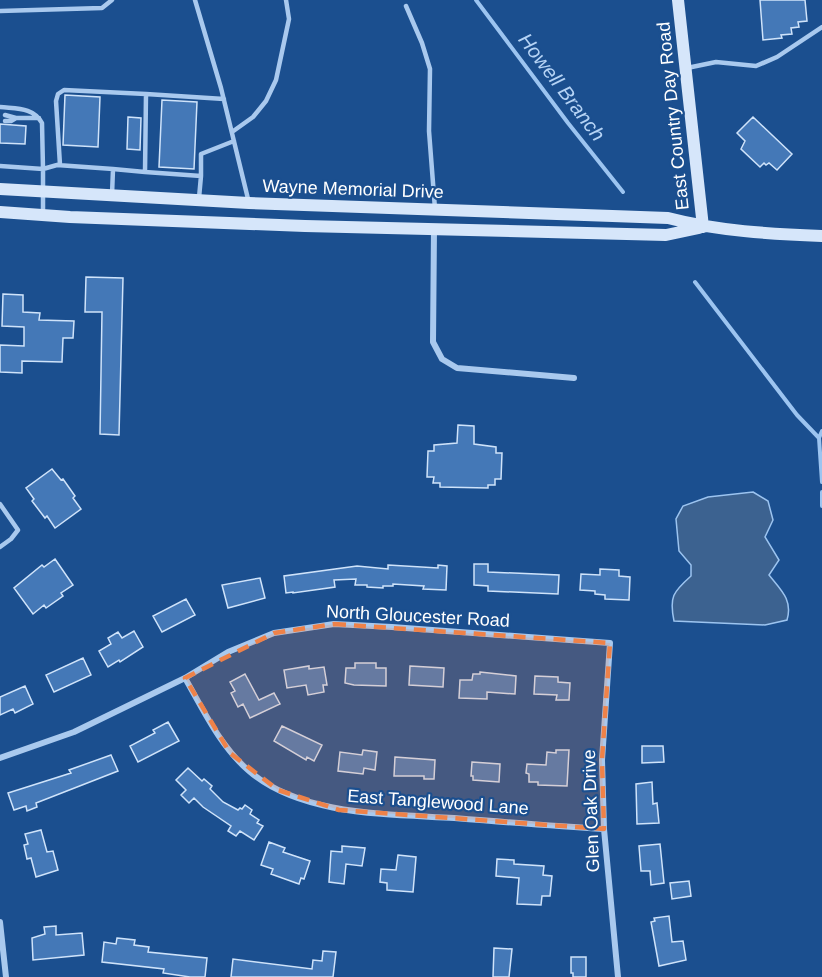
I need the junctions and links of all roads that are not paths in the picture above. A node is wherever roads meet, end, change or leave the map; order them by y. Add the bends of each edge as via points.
1 (112, 0) edge
2 (195, 0) edge
3 (286, 0) edge
4 (678, 0) edge
5 (406, 6) dead end
6 (0, 11) edge
7 (822, 27) edge
8 (687, 68) junction
9 (146, 94) junction
10 (224, 99) junction
11 (0, 107) edge
12 (5, 118) dead end
13 (39, 118) junction
14 (232, 132) junction
15 (234, 141) junction
16 (60, 165) junction
17 (0, 166) edge
18 (43, 169) junction
19 (113, 169) junction
20 (145, 172) junction
21 (201, 176) junction
22 (0, 189) edge
23 (44, 192) junction
24 (112, 195) junction
25 (198, 200) junction
26 (249, 203) junction
27 (435, 210) junction
28 (0, 212) edge
29 (43, 215) junction
30 (703, 227) junction
31 (434, 228) junction
32 (822, 236) edge
33 (574, 378) dead end
34 (0, 504) edge
35 (0, 547) edge
36 (610, 643) joint
37 (185, 678) junction
38 (0, 758) edge
39 (603, 829) junction
40 (0, 922) edge
41 (6, 977) edge
42 (618, 977) edge

1 - 6 lane via 102,8
2 - 10 lane
3 - 14 lane via 289,19 276,80 254,117
4 - 8 main road, East Country Day Road
5 - 27 lane via 430,69 429,131
7 - 8 lane via 756,66 716,63
8 - 30 main road, East Country Day Road
9 - 10 lane
9 - 16 lane via 64,90 58,94
9 - 20 lane
10 - 14 lane
11 - 13 lane via 21,109
12 - 13 lane
13 - 18 lane
14 - 15 lane
15 - 21 lane via 201,154
15 - 26 lane
16 - 18 lane
16 - 19 lane
17 - 18 lane
18 - 23 lane
19 - 20 lane
19 - 24 lane
20 - 21 lane
21 - 25 lane
22 - 23 main road, Wayne Memorial Drive
23 - 24 main road, Wayne Memorial Drive
23 - 29 lane
24 - 25 main road, Wayne Memorial Drive
25 - 26 main road, Wayne Memorial Drive
26 - 27 main road, Wayne Memorial Drive
27 - 30 main road, Wayne Memorial Drive via 668,218
28 - 29 main road, Wayne Memorial Drive
29 - 31 main road, Wayne Memorial Drive
30 - 31 main road, Wayne Memorial Drive via 666,235
30 - 32 main road, Wayne Memorial Drive
31 - 33 street via 433,342 442,358 457,368
34 - 35 lane via 18,530
36 - 37 street, North Gloucester Road via 334,624 274,633 228,652
36 - 39 street, Glen Oak Drive via 602,760
37 - 38 street, North Gloucester Road via 74,732
37 - 39 street, East Tanglewood Lane via 230,753 278,790 339,810
39 - 42 street, Glen Oak Drive
40 - 41 street

